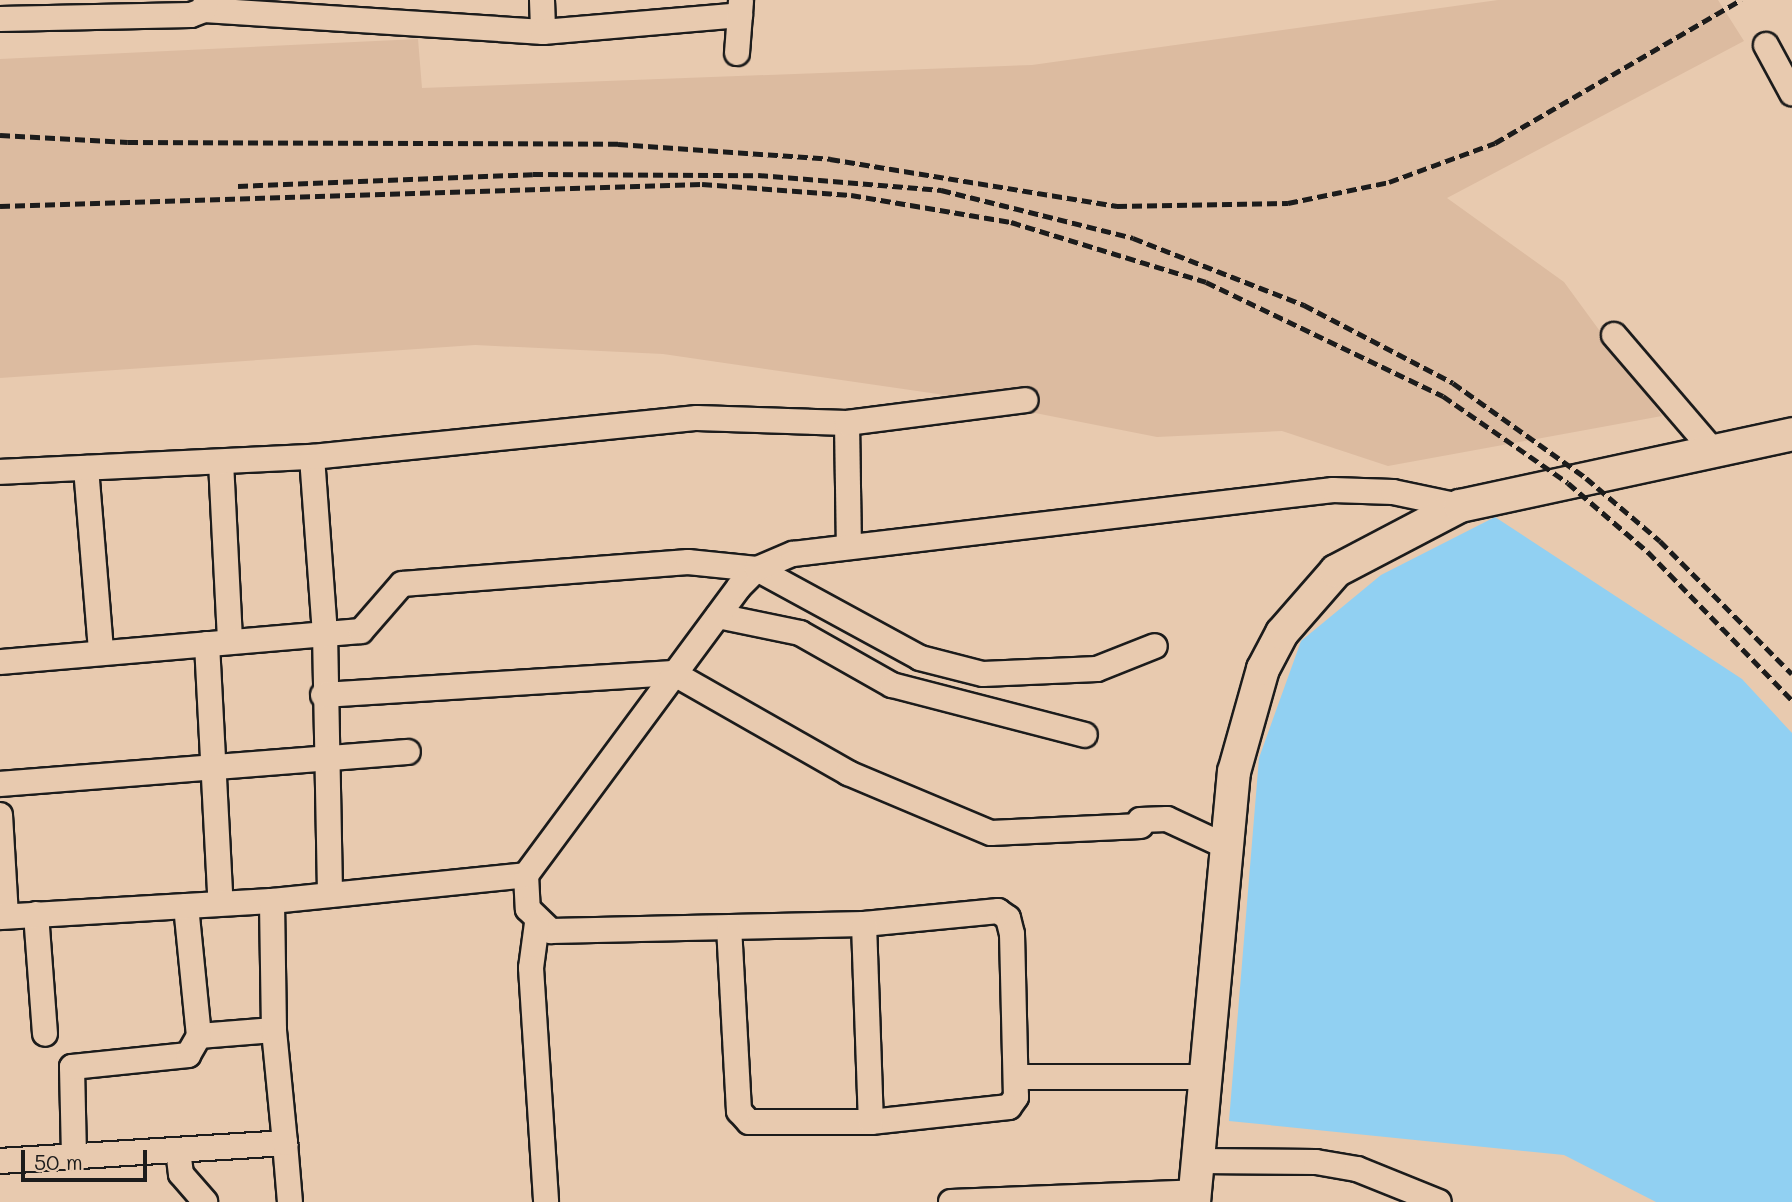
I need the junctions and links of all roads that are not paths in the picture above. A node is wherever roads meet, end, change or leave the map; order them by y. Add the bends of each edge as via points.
1 (542, 0) edge
2 (205, 5) edge
3 (741, 7) edge
4 (89, 9) edge
5 (15, 12) edge
6 (543, 32) junction
7 (1766, 45) dead end
8 (737, 53) dead end
9 (1792, 93) edge
10 (1614, 335) dead end
11 (1026, 400) dead end
12 (847, 423) junction
13 (1792, 434) edge
14 (1711, 448) junction
15 (312, 457) junction
16 (221, 462) junction
17 (86, 468) junction
18 (0, 472) edge
19 (1460, 506) junction
20 (849, 544) junction
21 (757, 569) junction
22 (729, 602) junction
23 (325, 632) junction
24 (218, 643) junction
25 (1155, 646) dead end
26 (101, 649) junction
27 (0, 662) edge
28 (673, 673) junction
29 (323, 695) junction
30 (1085, 735) dead end
31 (408, 752) dead end
32 (324, 756) junction
33 (211, 766) junction
34 (0, 784) edge
35 (0, 815) edge
36 (1223, 845) junction
37 (526, 875) junction
38 (220, 893) dead end
39 (330, 895) junction
40 (272, 901) junction
41 (186, 906) junction
42 (36, 914) junction
43 (3, 916) edge
44 (537, 923) junction
45 (864, 924) junction
46 (729, 928) junction
47 (274, 1030) junction
48 (45, 1034) dead end
49 (199, 1036) junction
50 (1016, 1077) junction
51 (1206, 1077) junction
52 (871, 1122) junction
53 (285, 1143) junction
54 (178, 1150) junction
55 (74, 1156) junction
56 (0, 1161) edge
57 (1199, 1161) junction
58 (1195, 1197) edge
59 (205, 1202) edge
60 (290, 1202) edge
61 (546, 1202) edge
62 (951, 1202) edge
63 (1439, 1202) edge

1 - 6 street
2 - 4 street
2 - 6 street
3 - 6 street
3 - 8 street
4 - 5 street
7 - 9 street
10 - 14 street
11 - 12 street
12 - 15 street via 696,418
12 - 20 street
13 - 14 main road
14 - 19 main road
15 - 16 street
15 - 23 street
16 - 17 street
16 - 24 street
17 - 18 street
17 - 26 street
19 - 20 street via 1393,492 1333,490
19 - 36 main road via 1336,571 1282,633 1263,669 1242,737
20 - 21 street via 793,554
21 - 22 street
21 - 23 street via 688,562 413,582 402,584 361,631
21 - 25 street via 920,658 983,674 1097,669
22 - 28 street
22 - 30 street via 800,633 892,685
23 - 24 street
23 - 29 street
24 - 26 street
24 - 33 street
26 - 27 street
28 - 29 street
28 - 36 street via 848,773 991,833 1167,819
28 - 37 street
29 - 32 street
31 - 32 street
32 - 33 street
32 - 39 street
33 - 34 street
33 - 38 street
35 - 43 street
36 - 51 main road
37 - 39 street
37 - 44 street via 528,909
39 - 40 street
40 - 41 street
40 - 47 street
41 - 42 street
41 - 49 street
42 - 43 street
42 - 48 street
44 - 46 street via 551,931
44 - 61 street via 531,968
45 - 46 street
45 - 50 street via 983,909 1008,918
45 - 52 street
46 - 52 street via 739,1111 749,1122 765,1124
47 - 49 street
47 - 53 street
49 - 55 street via 188,1055 72,1067
50 - 51 street
50 - 52 street via 1009,1107
51 - 57 main road
53 - 54 street
53 - 60 street
54 - 55 street
54 - 59 street via 181,1174
55 - 56 street
57 - 58 main road
57 - 63 street via 1347,1167
58 - 62 street

